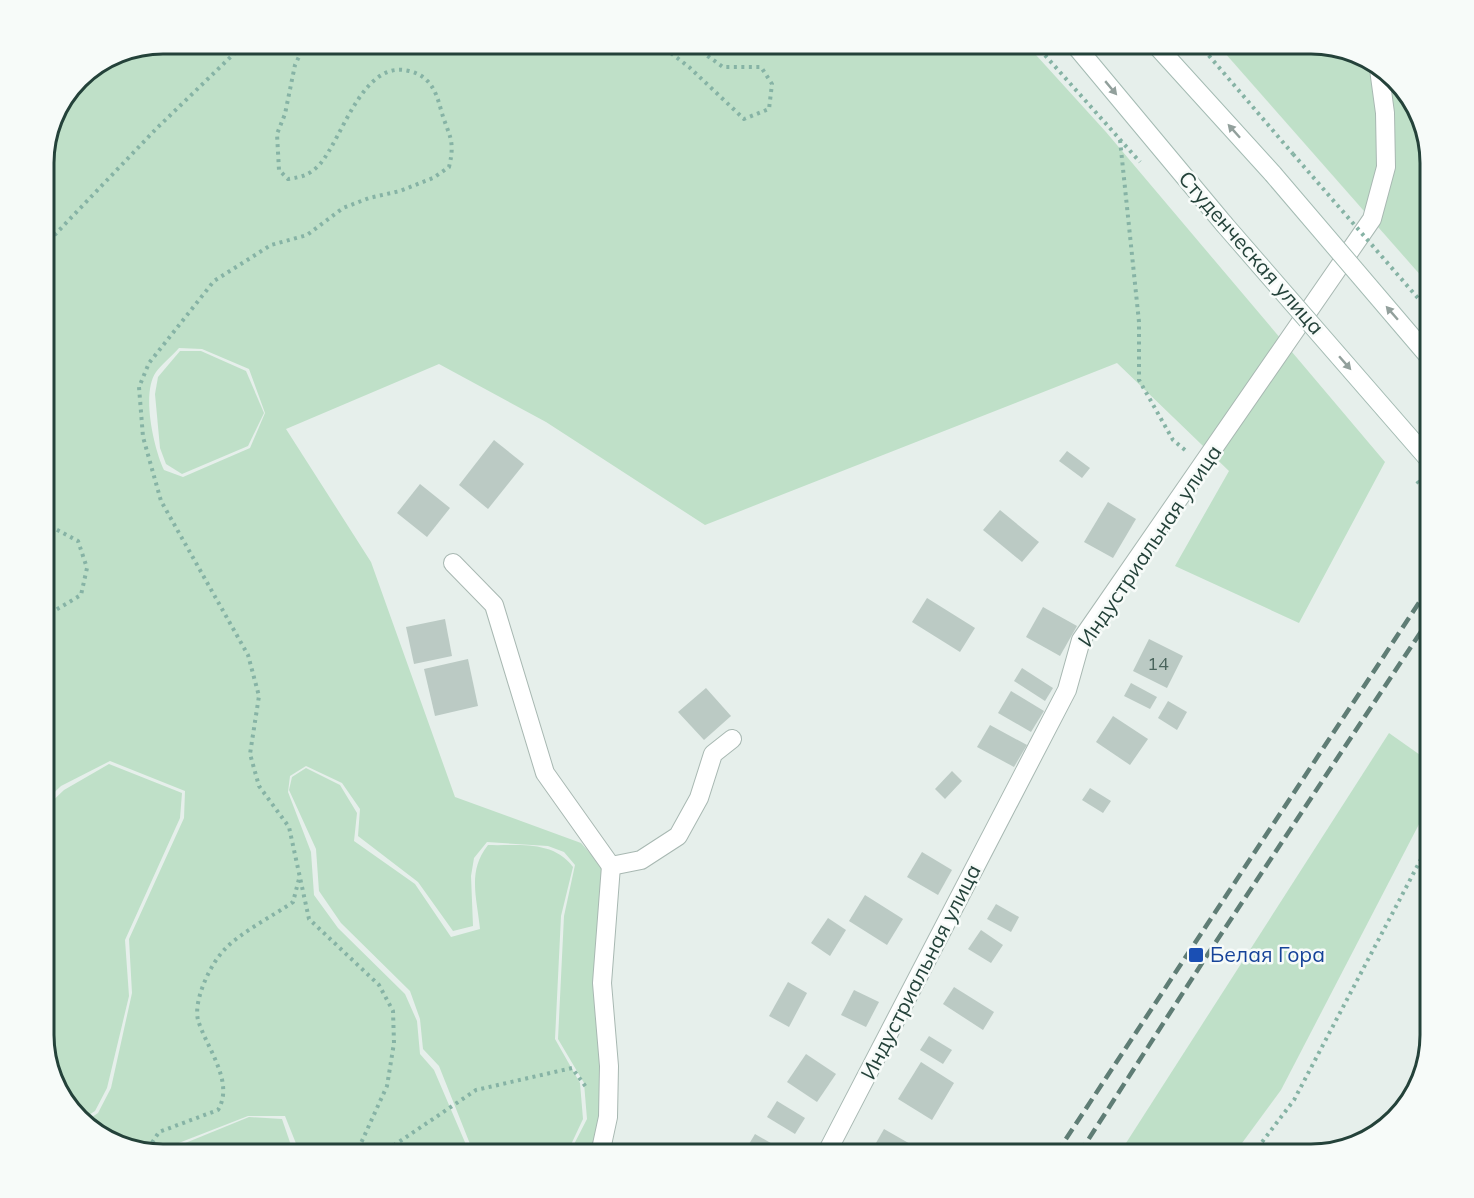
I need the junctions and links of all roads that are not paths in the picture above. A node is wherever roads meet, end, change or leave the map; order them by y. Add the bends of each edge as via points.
1 (1082, 54) edge
2 (1164, 54) edge
3 (1380, 79) edge
4 (1420, 345) edge
5 (1420, 448) edge
6 (453, 563) dead end
7 (732, 739) dead end
8 (611, 866) junction
9 (602, 1144) edge
10 (832, 1144) edge

1 -> 5 street, Студенческая улица, bridge
4 -> 2 street, bridge
3 - 10 street, Индустриальная улица via 1386,167 1372,219 1081,640 1067,690
6 - 8 street via 494,605 545,773
7 - 8 street via 713,754 699,798 678,836 641,860
8 - 9 street via 602,983 609,1066 608,1117

